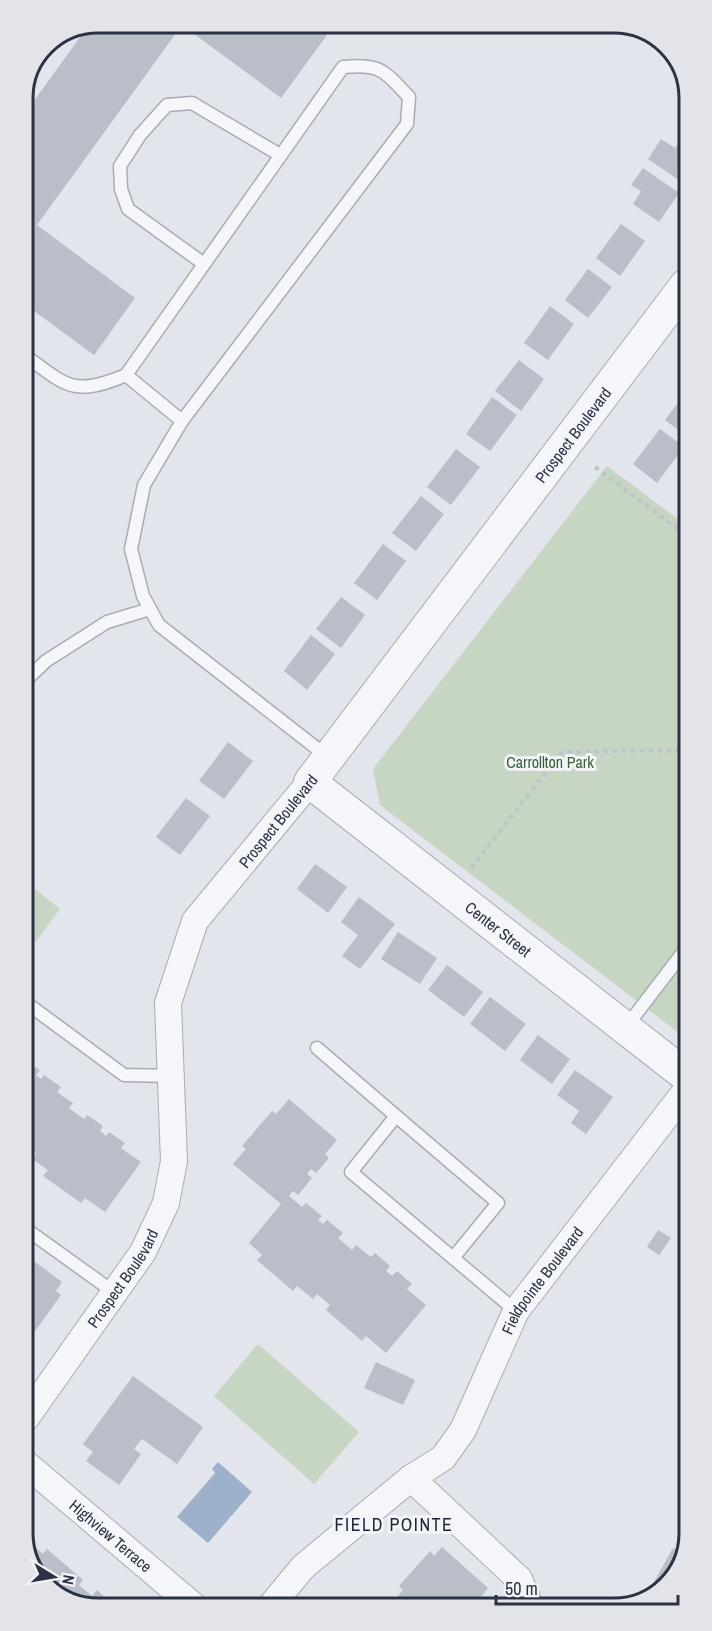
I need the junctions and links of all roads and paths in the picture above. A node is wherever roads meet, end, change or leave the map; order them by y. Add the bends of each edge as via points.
1 (280, 155) junction
2 (204, 264) junction
3 (679, 294) edge
4 (33, 361) edge
5 (126, 375) junction
6 (182, 421) junction
7 (595, 466) dead end
8 (679, 530) edge
9 (150, 609) junction
10 (33, 673) edge
11 (679, 750) edge
12 (329, 758) junction
13 (310, 782) junction
14 (471, 868) dead end
15 (679, 958) edge
16 (33, 1008) edge
17 (625, 1028) junction
18 (317, 1048) dead end
19 (679, 1070) edge
20 (171, 1076) junction
21 (679, 1100) edge
22 (396, 1116) junction
23 (33, 1233) edge
24 (453, 1258) junction
25 (115, 1293) junction
26 (516, 1311) junction
27 (33, 1408) edge
28 (33, 1470) edge
29 (411, 1478) junction
30 (184, 1598) edge
31 (277, 1598) edge
32 (527, 1598) edge

1 - 2 lane
1 - 2 lane via 192,103 167,105 140,135 120,166 121,189 128,209
1 - 6 lane via 343,67 360,65 382,70 409,97 407,124
2 - 5 lane
3 - 12 street, Prospect Boulevard
4 - 5 lane via 67,385 89,388
5 - 6 lane
6 - 9 lane via 144,485 131,549
7 - 8 path
9 - 10 lane via 107,621
9 - 12 lane via 159,625
11 - 14 path via 562,752
12 - 13 street, Prospect Boulevard
13 - 17 street, Center Street
13 - 20 street, Prospect Boulevard via 195,921 168,1003
15 - 17 lane
16 - 20 lane via 124,1075
17 - 19 street, Center Street
18 - 22 lane
20 - 25 street, Prospect Boulevard via 174,1161 166,1203 143,1252
21 - 26 street, Fieldpointe Boulevard
22 - 24 lane via 498,1203
22 - 24 lane via 351,1172
23 - 25 lane
24 - 26 lane
25 - 27 street, Prospect Boulevard
26 - 29 street, Fieldpointe Boulevard via 463,1430 443,1458
28 - 30 street, Highview Terrace
29 - 31 street, Fieldpointe Boulevard via 303,1567
29 - 32 street via 519,1579

